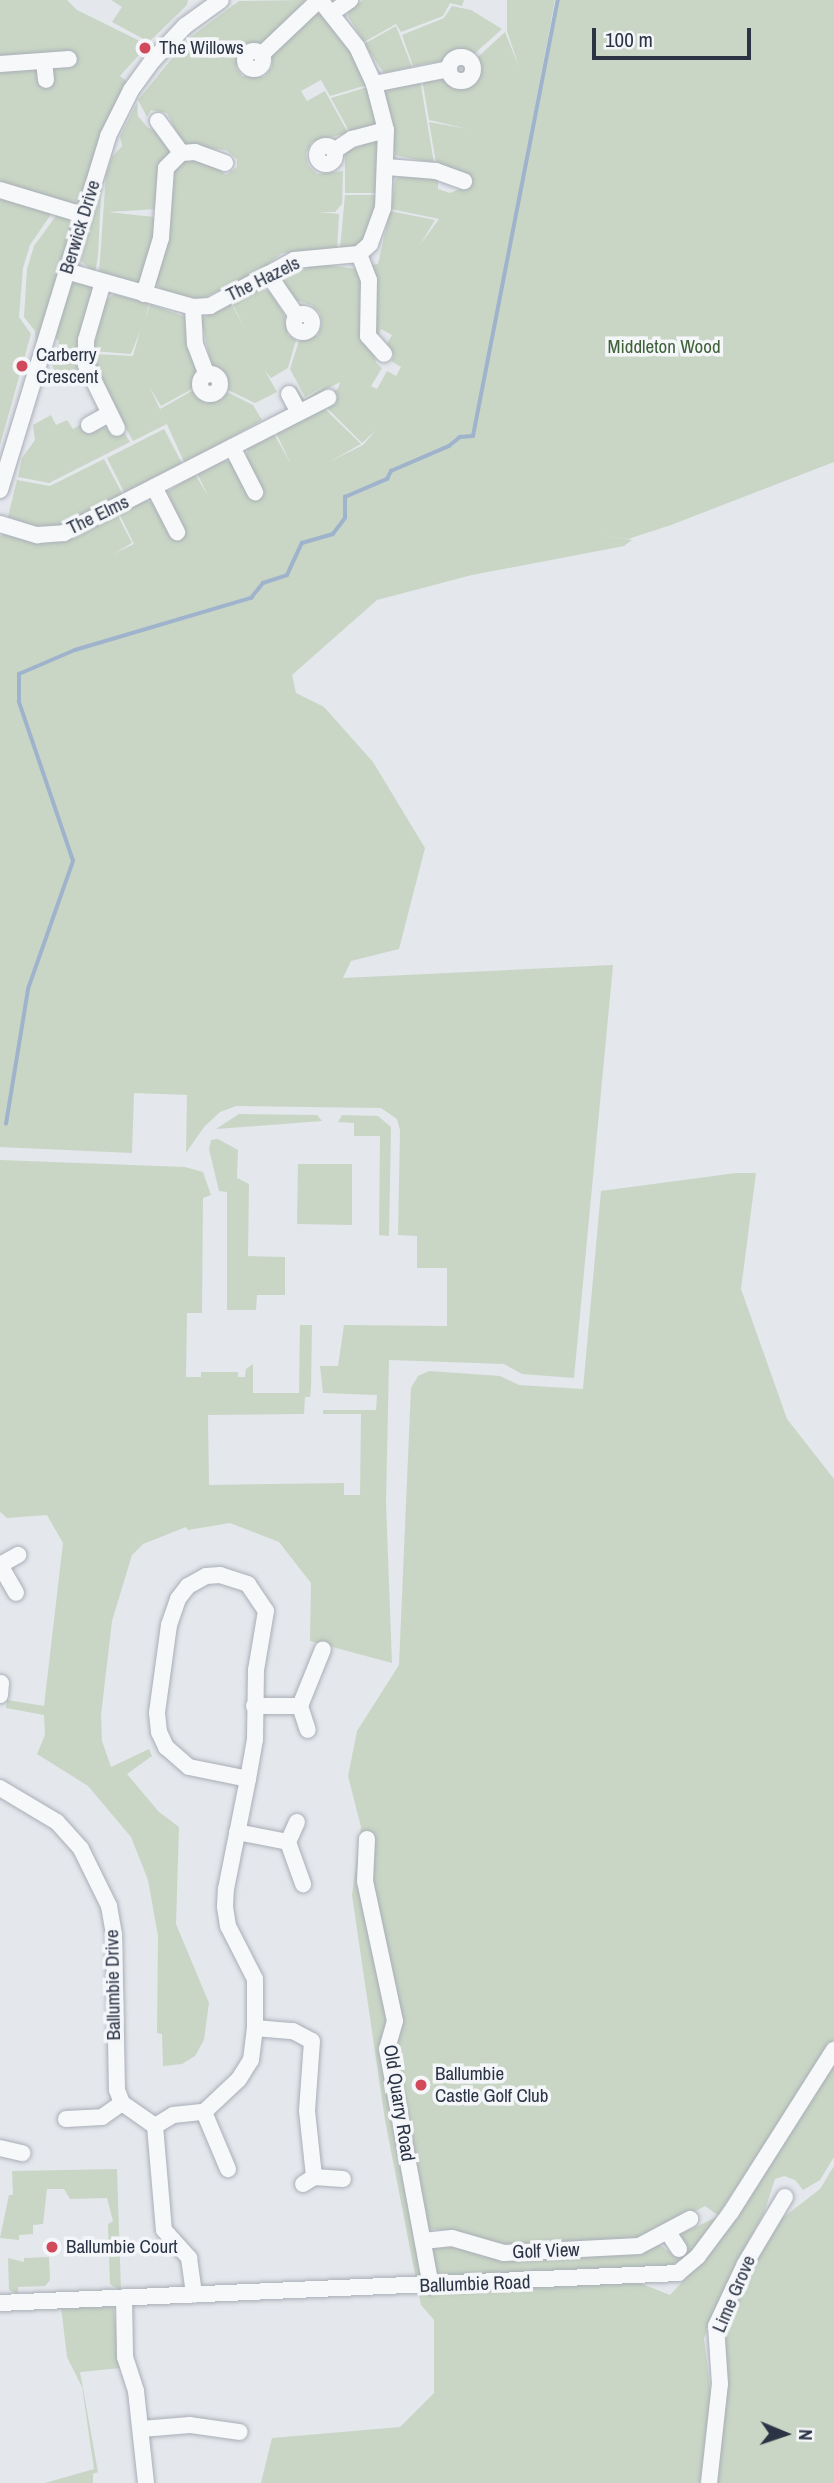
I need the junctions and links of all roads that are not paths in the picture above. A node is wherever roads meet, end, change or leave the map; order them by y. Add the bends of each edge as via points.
1 (221, 0) edge
2 (319, 0) edge
3 (350, 0) edge
4 (333, 12) junction
5 (261, 55) dead end
6 (69, 59) dead end
7 (44, 61) junction
8 (0, 64) edge
9 (449, 69) dead end
10 (46, 80) dead end
11 (374, 84) junction
12 (158, 121) dead end
13 (386, 130) junction
14 (334, 151) dead end
15 (181, 153) junction
16 (225, 163) dead end
17 (387, 167) junction
18 (464, 181) dead end
19 (0, 190) edge
20 (83, 215) junction
21 (359, 254) junction
22 (66, 271) junction
23 (268, 274) junction
24 (103, 282) junction
25 (144, 295) junction
26 (193, 307) junction
27 (297, 316) dead end
28 (384, 354) dead end
29 (207, 375) dead end
30 (289, 394) dead end
31 (328, 398) dead end
32 (299, 413) junction
33 (89, 425) dead end
34 (232, 447) junction
35 (4, 465) edge
36 (154, 487) junction
37 (0, 490) edge
38 (256, 492) dead end
39 (0, 524) edge
40 (177, 533) dead end
41 (18, 1555) dead end
42 (0, 1565) edge
43 (16, 1593) dead end
44 (323, 1649) dead end
45 (254, 1706) junction
46 (300, 1706) junction
47 (308, 1730) dead end
48 (248, 1779) junction
49 (0, 1788) edge
50 (298, 1822) dead end
51 (237, 1832) junction
52 (367, 1839) dead end
53 (288, 1842) junction
54 (303, 1884) dead end
55 (255, 2028) junction
56 (834, 2050) edge
57 (122, 2103) junction
58 (204, 2112) junction
59 (66, 2119) dead end
60 (155, 2126) junction
61 (0, 2148) edge
62 (22, 2153) dead end
63 (228, 2169) dead end
64 (343, 2179) dead end
65 (785, 2197) dead end
66 (690, 2219) dead end
67 (669, 2234) junction
68 (423, 2241) junction
69 (679, 2249) dead end
70 (431, 2286) junction
71 (194, 2295) junction
72 (124, 2297) junction
73 (0, 2303) edge
74 (141, 2429) junction
75 (240, 2432) dead end
76 (146, 2483) edge
77 (709, 2483) edge

1 - 20 street, Berwick Drive via 186,26 131,90 108,136
2 - 4 street
2 - 5 street
3 - 4 street
4 - 11 street via 349,32
6 - 7 street
7 - 8 street
7 - 10 street
9 - 11 street
11 - 13 street
12 - 15 street
13 - 14 street via 352,139
13 - 17 street
15 - 16 street via 195,152
15 - 25 street via 164,175 161,238
17 - 18 street via 436,171
17 - 21 street via 377,229
19 - 20 street
20 - 22 street, Berwick Drive
21 - 23 street, The Hazels via 311,256
21 - 28 street via 369,280 368,336
22 - 24 street
22 - 35 street, Berwick Drive
23 - 26 street, The Hazels via 210,306
23 - 27 street
24 - 25 street
24 - 33 street via 85,352 89,377 113,421
25 - 26 street
26 - 29 street via 195,344
30 - 32 street
31 - 32 street, The Elms
32 - 34 street, The Elms
34 - 36 street, The Elms
34 - 38 street
35 - 37 street, Berwick Drive
36 - 39 street, The Elms via 64,533 37,535
36 - 40 street
41 - 42 street
42 - 43 street
44 - 46 street
45 - 46 street
45 - 48 street
45 - 48 street via 266,1611 248,1584 236,1577 206,1576 183,1592 169,1625 157,1713 159,1732 166,1747 189,1767
46 - 47 street
48 - 51 street
49 - 57 street, Ballumbie Drive via 57,1822 81,1849 109,1906 114,1935 115,2077
50 - 53 street
51 - 53 street
51 - 55 street via 225,1906 228,1926 255,1979
52 - 68 street, Old Quarry Road via 365,1881 395,2021 387,2049
53 - 54 street
55 - 58 street via 247,2070
55 - 64 street via 293,2031 312,2041 308,2181
56 - 70 street, Ballumbie Road via 731,2212 698,2256 678,2273
57 - 59 street via 102,2117
57 - 60 street
58 - 60 street via 173,2115
58 - 63 street
60 - 71 street via 164,2230 189,2258
61 - 62 street
65 - 77 street, Lime Grove via 745,2264 716,2326 720,2384
66 - 67 street, Golf View
67 - 68 street, Golf View via 639,2246 504,2253 452,2238
67 - 69 street
68 - 70 street, Old Quarry Road
70 - 71 street, Ballumbie Road
71 - 72 street, Ballumbie Road
72 - 73 street, Ballumbie Road
72 - 74 street via 125,2357
74 - 75 street via 190,2424
74 - 76 street

